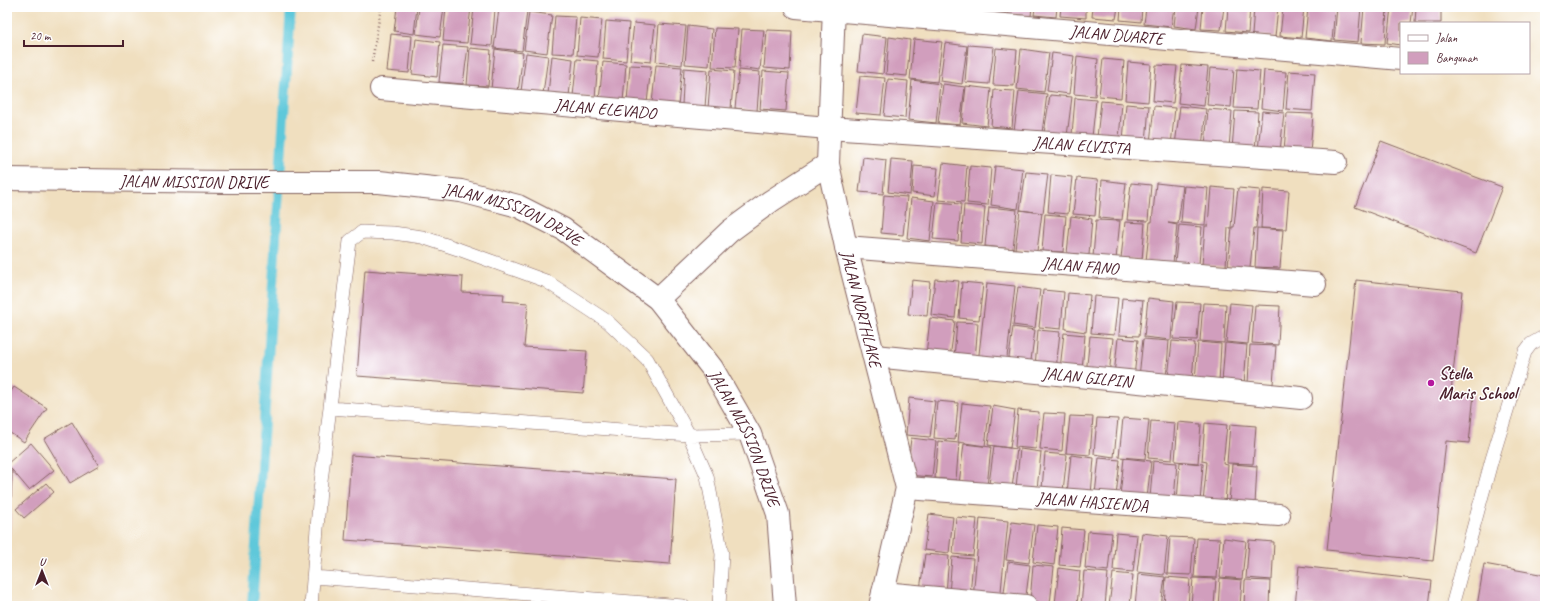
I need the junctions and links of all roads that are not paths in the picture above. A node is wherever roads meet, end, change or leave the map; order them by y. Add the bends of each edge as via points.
1 (796, 7) edge
2 (834, 9) edge
3 (1400, 59) edge
4 (381, 89) road end
5 (828, 128) junction
6 (1336, 162) dead end
7 (828, 164) junction
8 (7, 179) edge
9 (846, 248) junction
10 (1315, 284) dead end
11 (658, 299) junction
12 (1545, 336) edge
13 (874, 356) junction
14 (1300, 398) dead end
15 (330, 408) junction
16 (750, 434) junction
17 (689, 435) junction
18 (907, 488) junction
19 (1279, 516) dead end
20 (313, 577) junction
21 (881, 600) edge
22 (311, 606) edge
23 (683, 606) edge
24 (719, 606) edge
25 (785, 606) edge
26 (1026, 606) edge
27 (1452, 606) edge

1 - 2 street, JALAN DUARTE
2 - 3 street, JALAN DUARTE
2 - 5 street, JALAN NORTHLAKE
4 - 5 street, JALAN ELEVADO
5 - 6 street, JALAN ELVISTA
5 - 7 street, JALAN NORTHLAKE
7 - 9 street, JALAN NORTHLAKE
7 - 11 street via 730,231
8 - 11 street, JALAN MISSION DRIVE via 379,182 461,191 518,206 563,230
9 - 10 street, JALAN FANO
9 - 13 street, JALAN NORTHLAKE
11 - 16 street, JALAN MISSION DRIVE via 712,368
12 - 27 lane via 1531,344 1525,352 1492,459
13 - 14 street, JALAN GILPIN
13 - 18 street, JALAN NORTHLAKE
15 - 17 lane
15 - 17 lane via 350,242 362,232 393,233 422,237 546,281 607,321 647,359
15 - 20 lane
16 - 17 lane
16 - 25 street, JALAN MISSION DRIVE via 778,514
17 - 24 lane via 707,476 722,554
18 - 19 street, JALAN HASIENDA
18 - 21 street, JALAN NORTHLAKE
20 - 22 lane
20 - 23 lane
21 - 26 street

